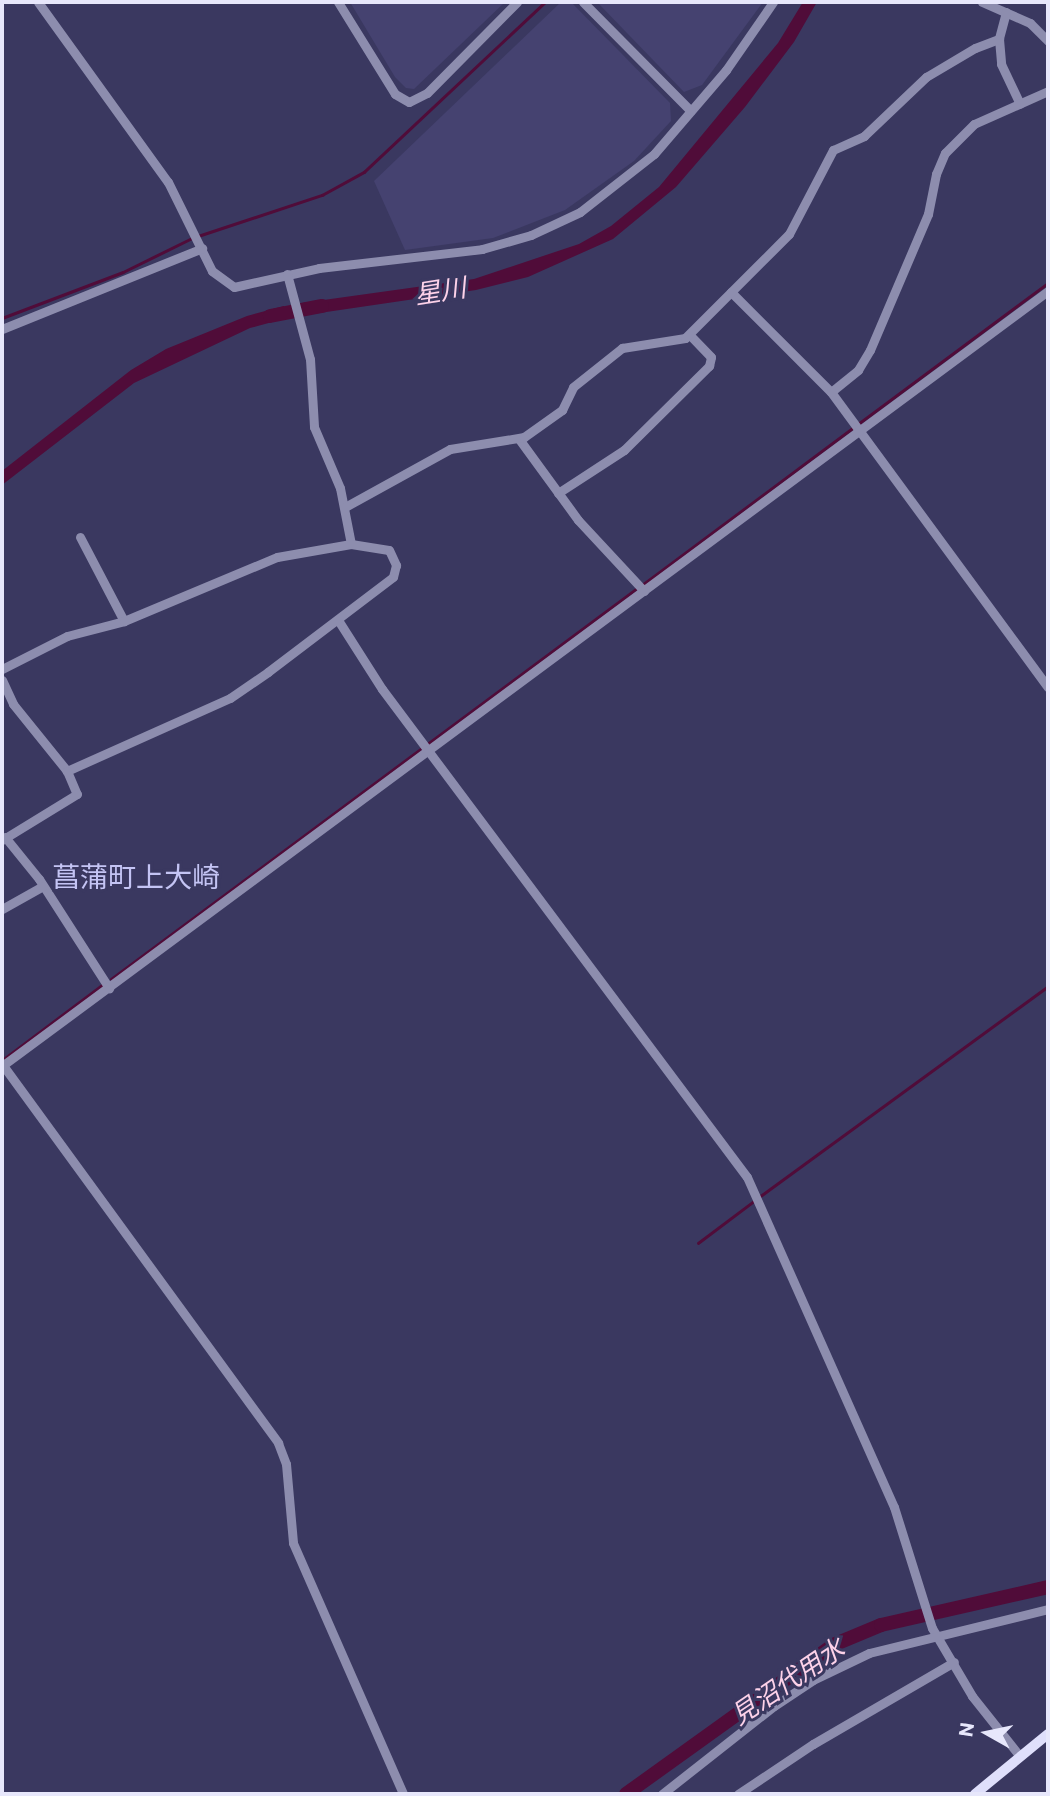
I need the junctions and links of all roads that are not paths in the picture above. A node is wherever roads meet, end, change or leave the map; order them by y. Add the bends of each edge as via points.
1 (38, 2) edge
2 (338, 2) edge
3 (517, 2) edge
4 (583, 2) edge
5 (773, 2) edge
6 (982, 2) edge
7 (1006, 12) junction
8 (999, 39) junction
9 (1048, 41) edge
10 (1048, 91) edge
11 (1020, 104) junction
12 (691, 111) junction
13 (200, 245) junction
14 (287, 274) junction
15 (1048, 291) edge
16 (732, 292) junction
17 (2, 329) edge
18 (690, 335) junction
19 (831, 392) junction
20 (859, 431) junction
21 (519, 439) junction
22 (558, 493) junction
23 (345, 507) junction
24 (80, 537) dead end
25 (351, 544) junction
26 (644, 591) junction
27 (338, 620) junction
28 (124, 621) junction
29 (2, 669) edge
30 (2, 680) edge
31 (1048, 687) edge
32 (430, 749) junction
33 (67, 771) junction
34 (4, 838) edge
35 (43, 886) junction
36 (2, 909) edge
37 (109, 988) junction
38 (2, 1065) edge
39 (1048, 1609) edge
40 (934, 1632) junction
41 (954, 1662) junction
42 (1048, 1734) edge
43 (1019, 1755) junction
44 (403, 1794) edge
45 (662, 1794) edge
46 (738, 1794) edge
47 (975, 1794) edge

1 - 13 street via 168,182
2 - 3 street via 395,94 409,102 427,93
4 - 12 street
5 - 12 street
6 - 7 street
7 - 8 street
7 - 9 street via 1030,23
8 - 11 street via 1004,77
8 - 16 street via 926,77 864,136 833,150 789,234
10 - 11 street
11 - 19 street via 974,124 941,159 928,214 870,349 858,370
12 - 14 street via 623,182 580,212 531,235 459,254
13 - 14 street via 212,271 228,286
13 - 17 street
14 - 23 street via 310,359 314,427
15 - 20 street
16 - 18 street
16 - 19 street
18 - 21 street via 677,342 617,351 573,387 562,410
18 - 22 street via 711,357 709,366 624,450
19 - 20 street
20 - 26 street
20 - 31 street
21 - 22 street
21 - 23 street via 450,449
22 - 26 street
23 - 25 street
24 - 28 street
25 - 27 street via 389,550 396,570 385,585
25 - 28 street via 276,557
26 - 32 street
27 - 32 street via 382,689
27 - 33 street via 230,698
28 - 29 street via 67,636
30 - 33 street via 13,704
32 - 37 street
32 - 40 street via 747,1177 894,1507
33 - 34 street via 76,796
34 - 35 street
35 - 36 street
35 - 37 street
37 - 38 street
38 - 44 street via 278,1443 286,1464 293,1543
39 - 40 street
40 - 41 street
40 - 45 street via 869,1653 814,1680
41 - 43 street via 972,1696
41 - 46 street via 813,1744
42 - 43 main road
43 - 47 main road

